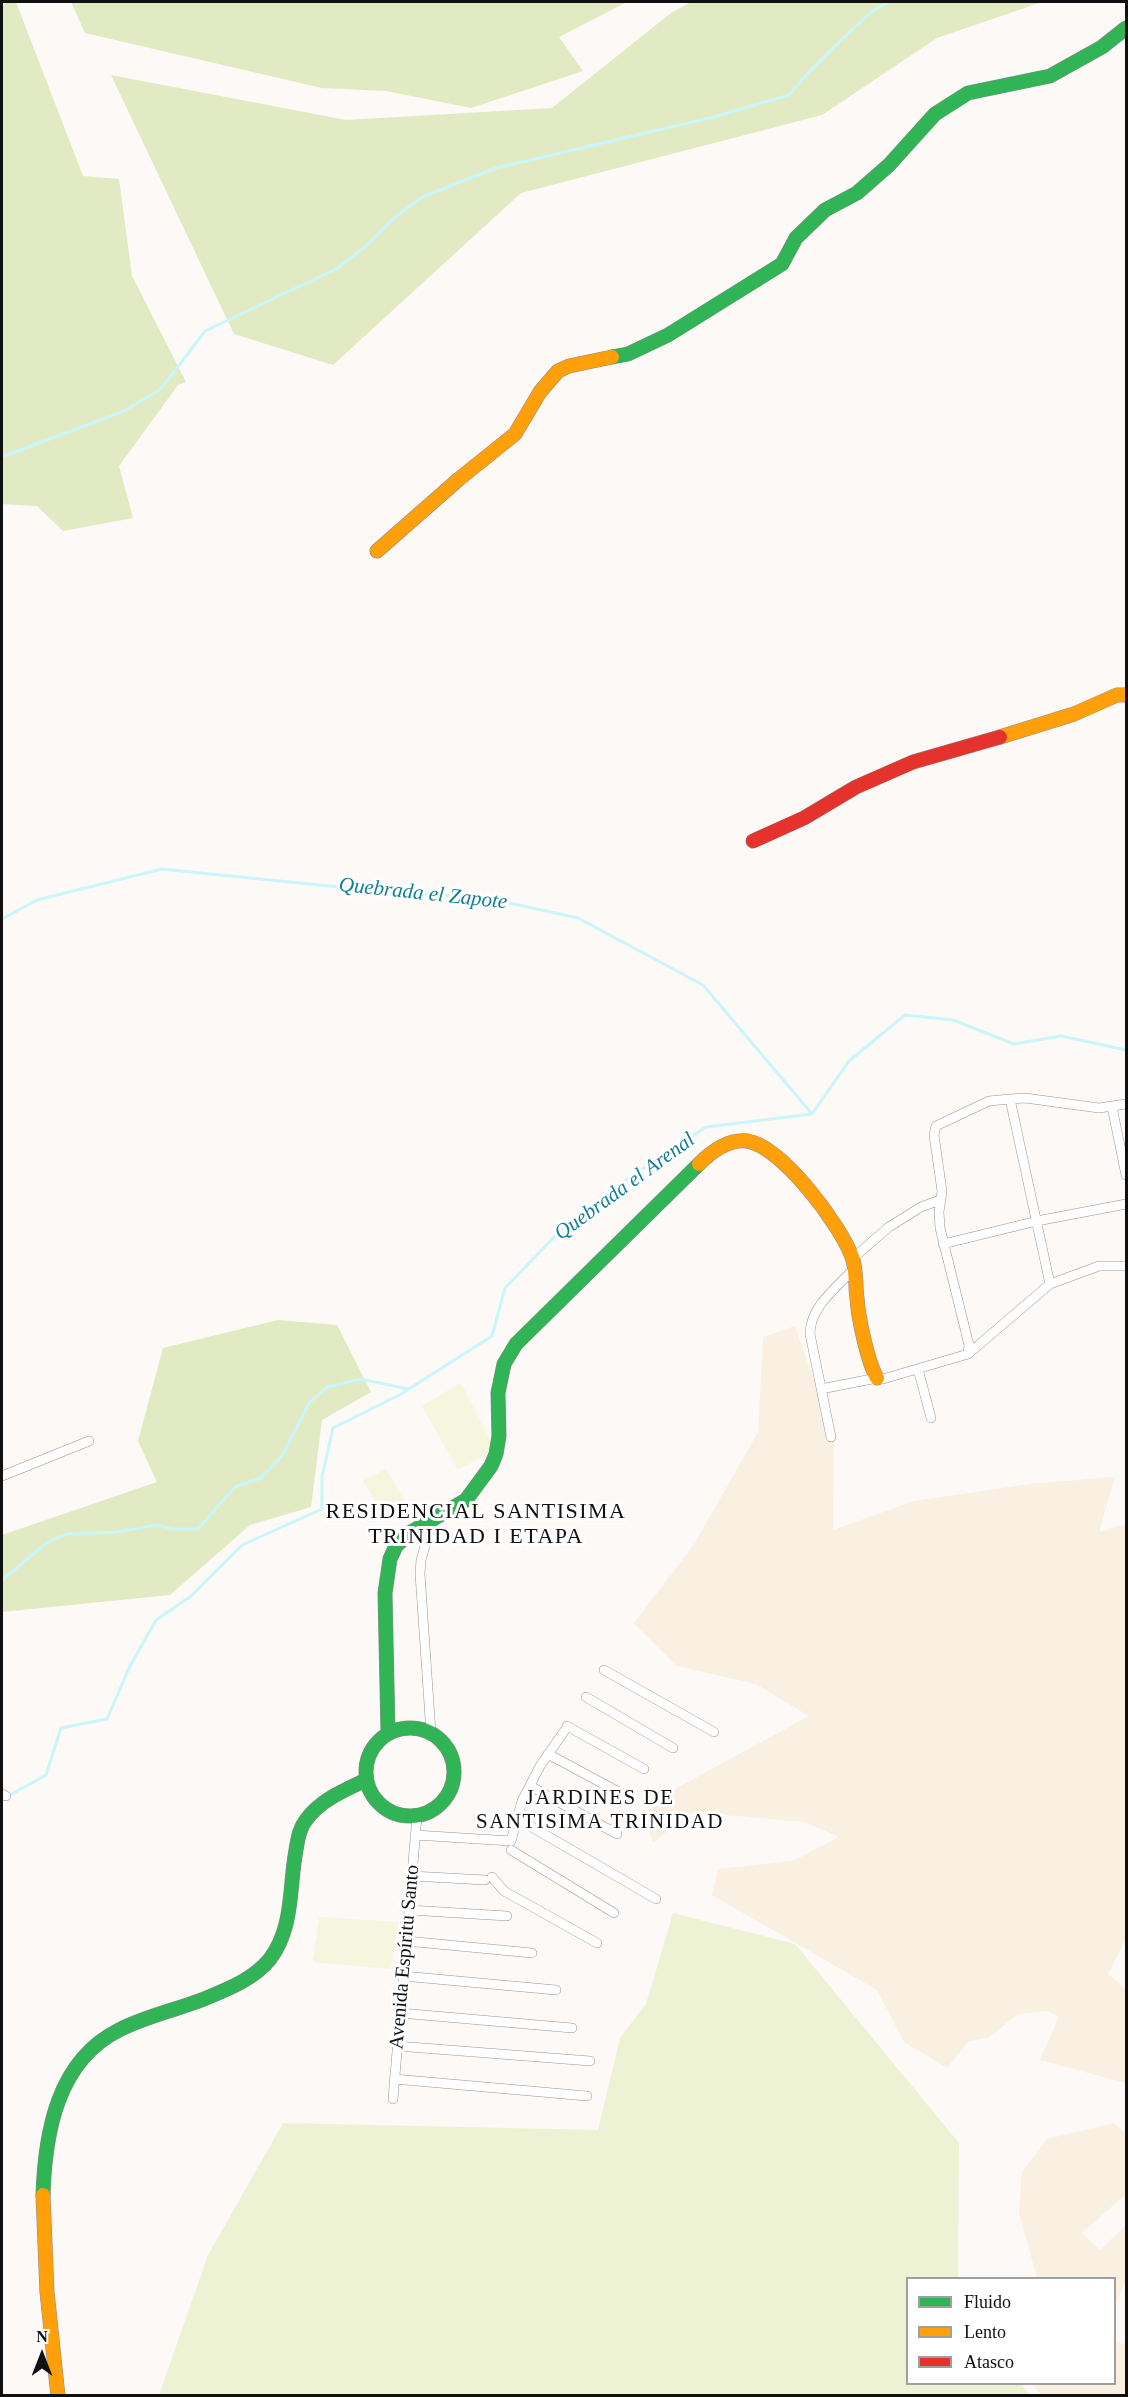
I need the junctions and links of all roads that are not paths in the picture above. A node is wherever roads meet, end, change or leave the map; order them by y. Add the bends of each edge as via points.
1 (1126, 28) edge
2 (377, 552) dead end
3 (1126, 695) edge
4 (753, 841) dead end
5 (1010, 1099) junction
6 (1126, 1104) edge
7 (1112, 1107) junction
8 (1126, 1175) edge
9 (940, 1200) junction
10 (1126, 1204) edge
11 (1037, 1221) junction
12 (940, 1228) junction
13 (960, 1240) junction
14 (943, 1244) junction
15 (853, 1263) junction
16 (1126, 1266) edge
17 (1050, 1284) junction
18 (972, 1349) junction
19 (918, 1369) junction
20 (877, 1378) junction
21 (821, 1389) junction
22 (931, 1418) dead end
23 (831, 1437) dead end
24 (89, 1441) dead end
25 (2, 1476) edge
26 (428, 1524) junction
27 (604, 1670) dead end
28 (586, 1697) dead end
29 (714, 1732) dead end
30 (388, 1733) junction
31 (431, 1733) junction
32 (673, 1748) dead end
33 (548, 1754) junction
34 (644, 1769) dead end
35 (366, 1780) junction
36 (530, 1786) junction
37 (626, 1796) dead end
38 (417, 1816) junction
39 (518, 1819) junction
40 (617, 1834) dead end
41 (415, 1835) junction
42 (511, 1850) dead end
43 (412, 1876) junction
44 (656, 1899) dead end
45 (409, 1910) junction
46 (614, 1913) dead end
47 (507, 1916) dead end
48 (406, 1941) junction
49 (597, 1942) dead end
50 (532, 1953) dead end
51 (403, 1976) junction
52 (556, 1990) dead end
53 (400, 2013) junction
54 (572, 2028) dead end
55 (397, 2046) junction
56 (590, 2061) dead end
57 (394, 2079) junction
58 (587, 2096) dead end
59 (393, 2099) dead end
60 (58, 2396) edge

1 - 2 street via 1102,47 1050,76 968,93 935,114 890,165 856,193 825,210 796,238 782,264 658,340 628,354 558,371 540,392 515,434
3 - 4 street via 1028,729 913,762
5 - 7 street
5 - 9 street via 989,1101 936,1126
5 - 11 street
6 - 7 street
7 - 8 street
9 - 12 street
9 - 15 street via 889,1227
10 - 11 street
11 - 13 street
11 - 17 street
12 - 13 street
12 - 14 street
13 - 14 street
14 - 18 street
15 - 20 street via 857,1300
15 - 21 street via 813,1314 810,1325
15 - 26 street via 838,1228 822,1205 770,1150 749,1141 723,1144 708,1154 516,1344 504,1364 498,1393 499,1436 491,1466 466,1500
16 - 17 street via 1099,1266
17 - 18 street
18 - 19 street
19 - 20 street
19 - 22 street
20 - 21 street
21 - 23 street
24 - 25 street
26 - 30 street via 396,1546 390,1559 386,1581
26 - 31 street via 420,1574
27 - 29 street
28 - 32 street
30 - 31 street via 417,1728
30 - 35 street via 371,1749
31 - 38 street via 452,1755 454,1778 440,1805
33 - 34 street via 566,1728
33 - 36 street
33 - 37 street
35 - 38 street via 379,1804 390,1812
35 - 60 street via 314,1811 301,1826 288,1926 267,1962 247,1980 118,2030 84,2059 59,2096 48,2148 43,2218
36 - 39 street
36 - 40 street
38 - 41 street, Avenida Espíritu Santo
39 - 41 street via 514,1836 505,1843
39 - 44 street
41 - 43 street, Avenida Espíritu Santo
42 - 46 street
43 - 45 street, Avenida Espíritu Santo
43 - 49 street via 488,1878 504,1891
45 - 47 street
45 - 48 street, Avenida Espíritu Santo
48 - 50 street
48 - 51 street, Avenida Espíritu Santo
51 - 52 street
51 - 53 street, Avenida Espíritu Santo
53 - 54 street
53 - 55 street, Avenida Espíritu Santo
55 - 56 street
55 - 57 street, Avenida Espíritu Santo
57 - 58 street
57 - 59 street, Avenida Espíritu Santo

